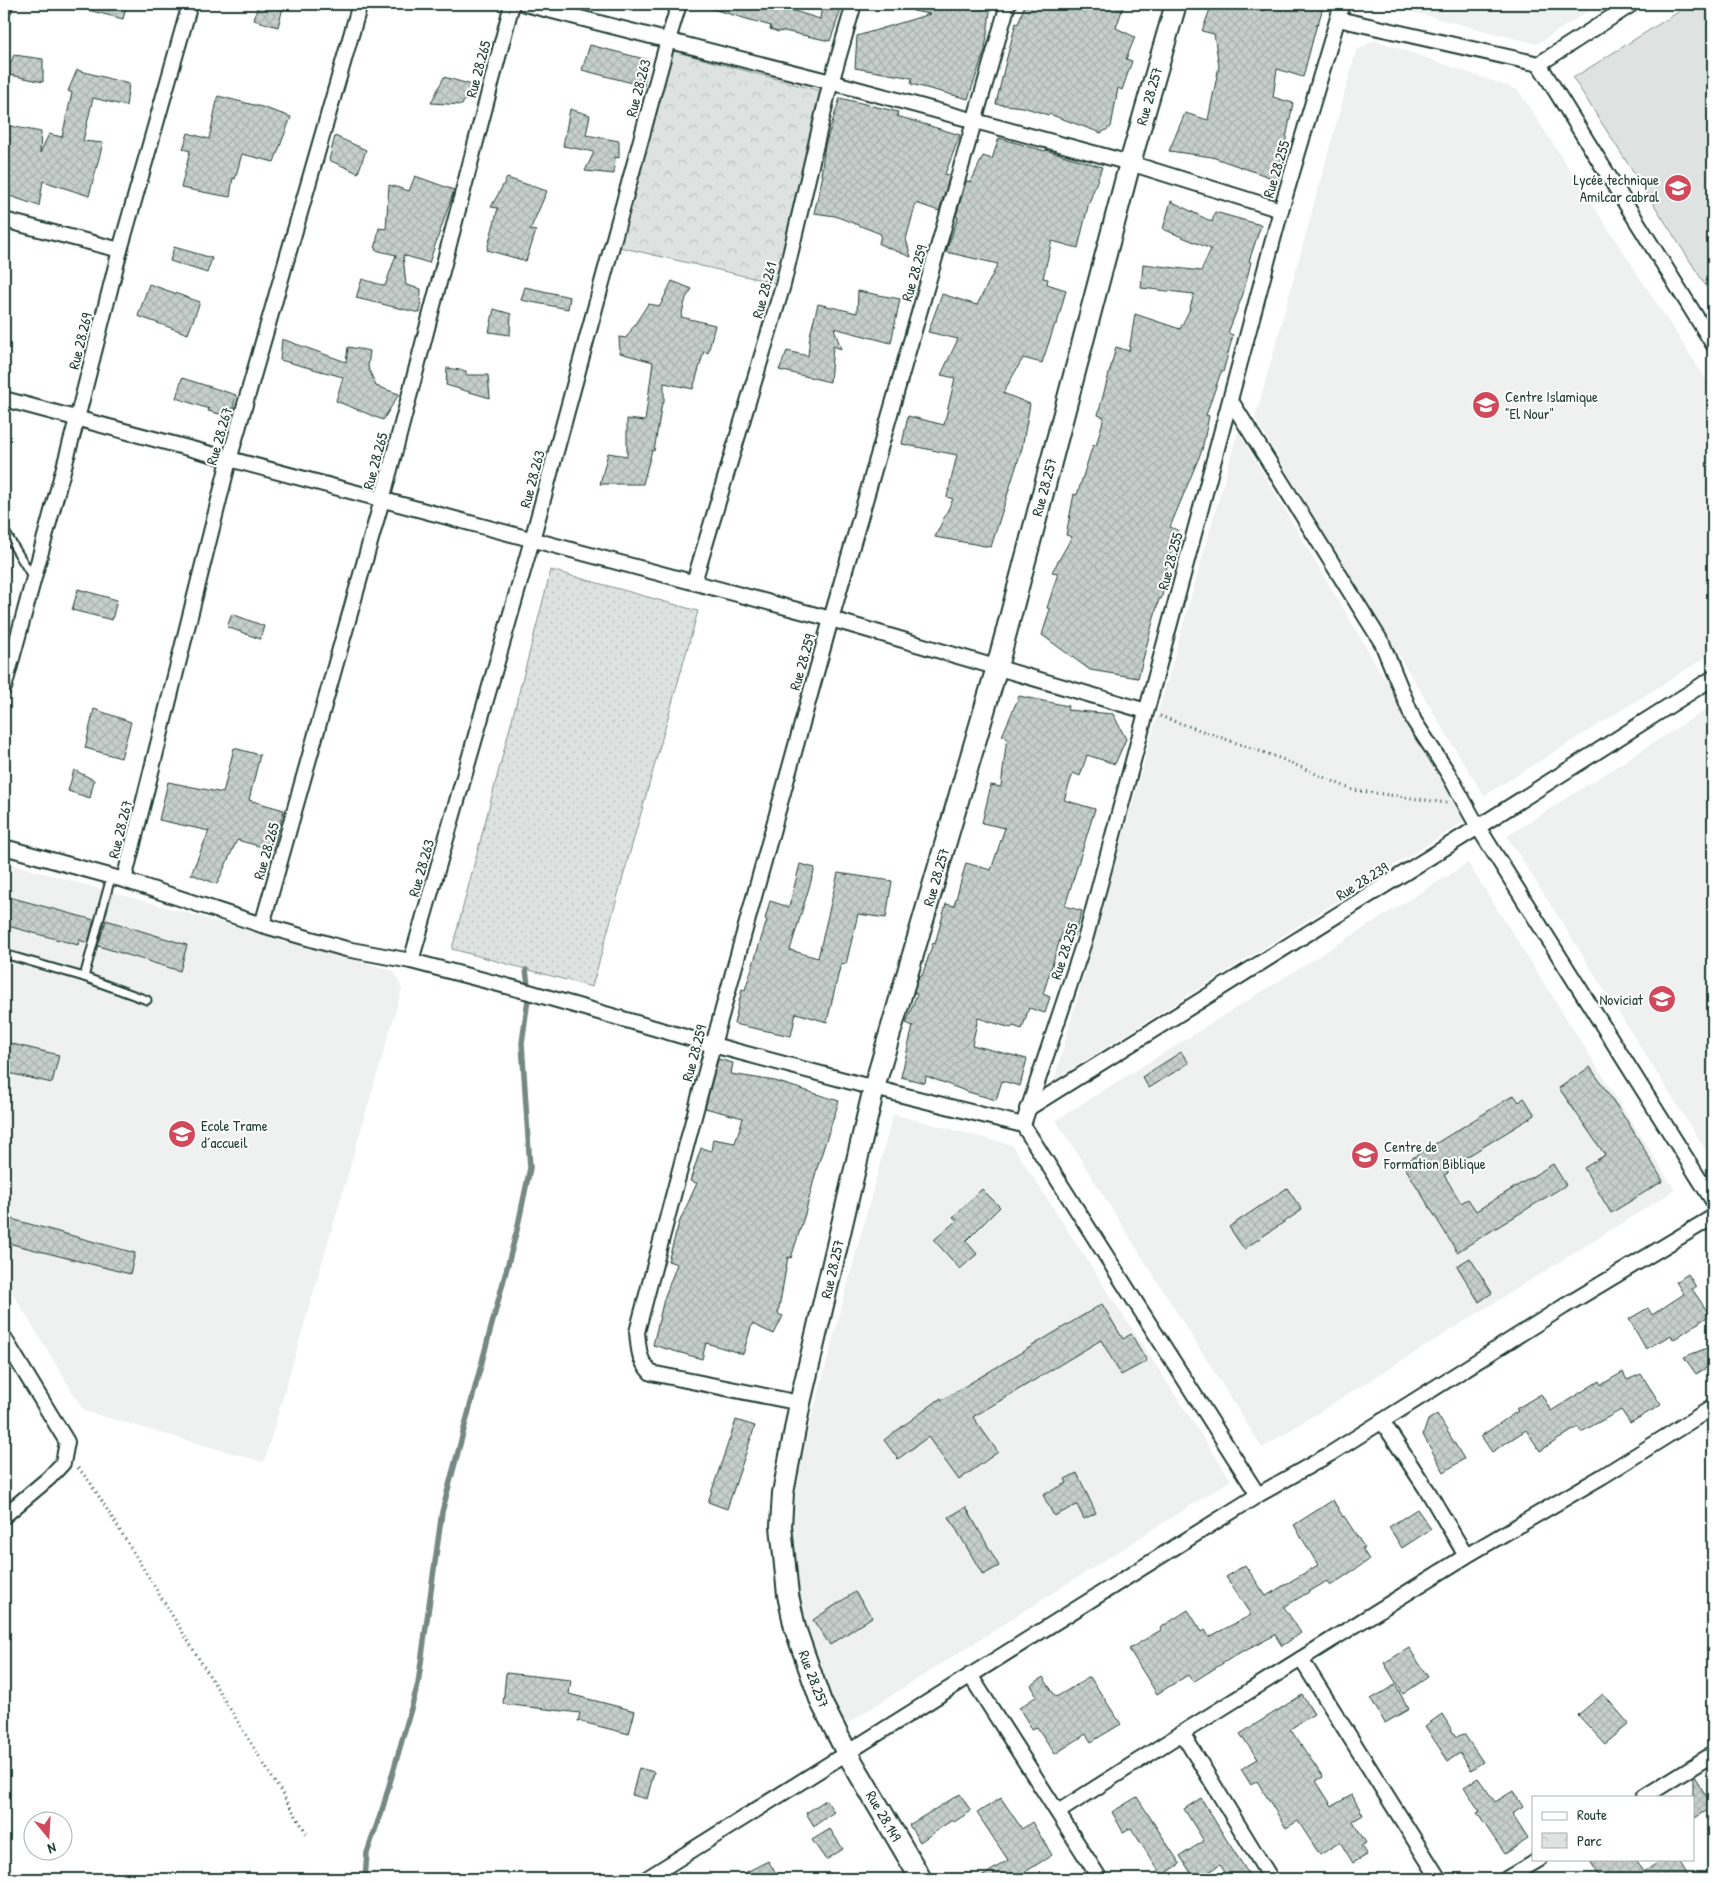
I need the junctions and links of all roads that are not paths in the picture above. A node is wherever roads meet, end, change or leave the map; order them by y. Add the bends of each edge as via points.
1 (5, 4) edge
2 (190, 4) edge
3 (360, 4) edge
4 (512, 4) edge
5 (525, 4) edge
6 (679, 4) edge
7 (854, 4) edge
8 (1008, 4) edge
9 (1176, 4) edge
10 (1342, 4) edge
11 (1632, 4) edge
12 (4, 8) edge
13 (1338, 19) junction
14 (668, 40) junction
15 (1539, 64) junction
16 (831, 82) junction
17 (975, 121) junction
18 (1130, 163) junction
19 (1281, 210) junction
20 (4, 220) edge
21 (120, 250) junction
22 (1713, 344) edge
23 (4, 399) edge
24 (1231, 401) junction
25 (77, 419) junction
26 (229, 460) junction
27 (382, 500) junction
28 (4, 530) edge
29 (532, 540) junction
30 (34, 578) junction
31 (694, 582) junction
32 (831, 619) junction
33 (997, 667) junction
34 (1713, 678) edge
35 (4, 688) edge
36 (1146, 711) junction
37 (1478, 827) junction
38 (4, 847) edge
39 (118, 878) junction
40 (262, 925) junction
41 (4, 954) edge
42 (411, 961) junction
43 (84, 977) junction
44 (147, 1000) dead end
45 (712, 1045) junction
46 (874, 1088) junction
47 (1027, 1109) junction
48 (1023, 1124) junction
49 (1713, 1201) edge
50 (1713, 1217) edge
51 (4, 1338) edge
52 (800, 1403) junction
53 (1713, 1407) edge
54 (1382, 1422) junction
55 (1258, 1495) junction
56 (4, 1516) edge
57 (1466, 1556) junction
58 (1301, 1659) junction
59 (970, 1675) junction
60 (1182, 1732) junction
61 (847, 1753) junction
62 (1713, 1754) edge
63 (1646, 1796) edge
64 (1058, 1812) junction
65 (676, 1860) junction
66 (1538, 1860) edge
67 (646, 1879) edge
68 (662, 1879) edge
69 (921, 1879) edge
70 (1100, 1879) edge
71 (1270, 1879) edge
72 (1438, 1879) edge
73 (1506, 1879) edge

1 - 12 street
2 - 21 street, Rue 28.269
3 - 26 street, Rue 28.267
4 - 27 street, Rue 28.265
5 - 14 street
6 - 14 street, Rue 28.263
7 - 16 street, Rue 28.261
8 - 17 street, Rue 28.259
9 - 18 street, Rue 28.257
10 - 13 street, Rue 28.255
11 - 15 street
13 - 15 street
13 - 19 street, Rue 28.255
14 - 16 street
14 - 29 street, Rue 28.263
15 - 22 street
16 - 17 street
16 - 31 street, Rue 28.261 via 783,285
17 - 18 street
17 - 32 street, Rue 28.259
18 - 19 street
18 - 33 street, Rue 28.257
19 - 24 street, Rue 28.255
20 - 21 street
21 - 25 street, Rue 28.269
23 - 25 street
24 - 36 street, Rue 28.255
24 - 37 street via 1382,643 1414,721
25 - 26 street
25 - 30 street, Rue 28.269
26 - 27 street
26 - 39 street, Rue 28.267
27 - 29 street
27 - 40 street, Rue 28.265
28 - 30 lane
29 - 31 street
29 - 42 street, Rue 28.263
30 - 35 street, Rue 28.269
31 - 32 street
32 - 33 street
32 - 45 street, Rue 28.259
33 - 36 street
33 - 46 street, Rue 28.257
34 - 37 street, Rue 28.239
36 - 47 street, Rue 28.255 via 1086,936
37 - 47 street, Rue 28.239
37 - 49 street
38 - 39 street
39 - 40 street
39 - 43 lane
40 - 42 street via 346,949
41 - 43 lane
42 - 45 street
43 - 44 lane
45 - 46 street
45 - 52 street, Rue 28.259 via 637,1332 639,1353 642,1364 651,1373
46 - 48 street
46 - 52 street, Rue 28.257
47 - 48 street, Rue 28.255
48 - 55 street
50 - 54 street
51 - 56 street via 67,1442 63,1463
52 - 61 street, Rue 28.257 via 783,1493 781,1526 788,1595 795,1628 821,1702
53 - 57 street
54 - 55 street
54 - 57 street
55 - 59 street
57 - 58 street
58 - 60 street
58 - 72 street
59 - 61 street
59 - 64 street
60 - 64 street
60 - 71 street
61 - 65 street
61 - 69 street, Rue 28.149
62 - 63 street
64 - 70 street
65 - 67 street
65 - 68 street
66 - 73 street

